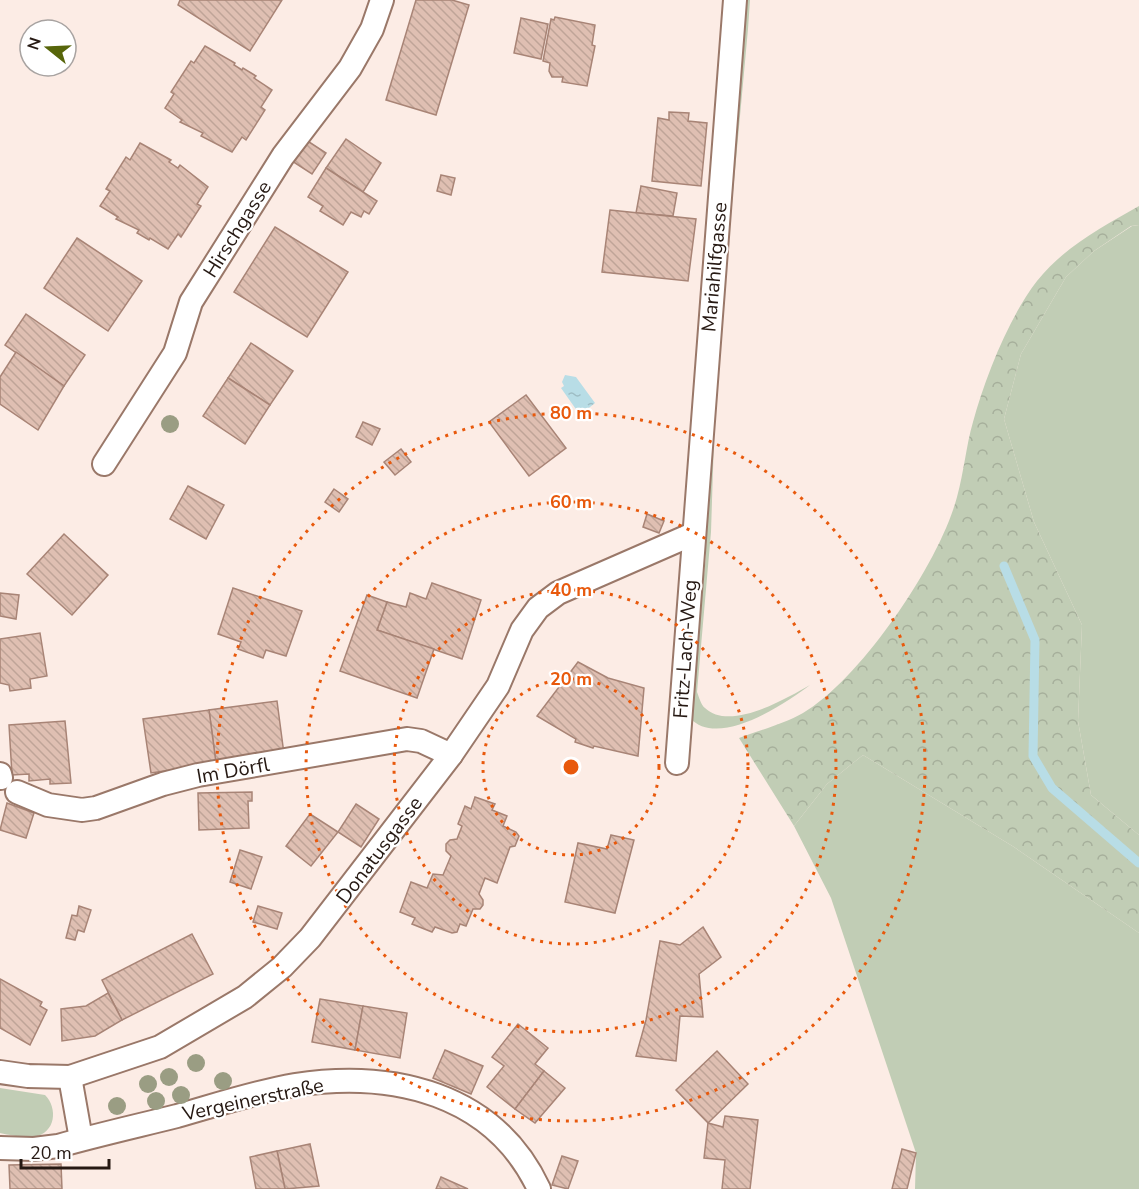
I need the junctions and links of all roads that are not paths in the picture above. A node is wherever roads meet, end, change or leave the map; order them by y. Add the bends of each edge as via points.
1 (382, 0) edge
2 (735, 0) edge
3 (104, 464) dead end
4 (693, 534) junction
5 (451, 755) junction
6 (677, 764) dead end
7 (6, 781) edge
8 (0, 1072) edge
9 (70, 1077) junction
10 (81, 1139) junction
11 (0, 1148) edge
12 (539, 1189) edge

1 - 3 street, Hirschgasse via 372,29 350,68 283,156 191,302 175,353
2 - 4 street, Mariahilfgasse
4 - 5 street, Donatusgasse via 558,592 538,608 522,630 498,686
4 - 6 street, Fritz-Lach-Weg
5 - 7 street, Im Dörfl via 407,739 198,775 82,810 48,805
5 - 9 street, Donatusgasse via 325,920 282,967 245,997 160,1047
8 - 9 street, Donatusgasse
9 - 10 street
10 - 11 street, Vergeinerstraße via 34,1149
10 - 12 street, Vergeinerstraße via 295,1085 335,1081 388,1084 432,1093 471,1110 502,1133 529,1168

